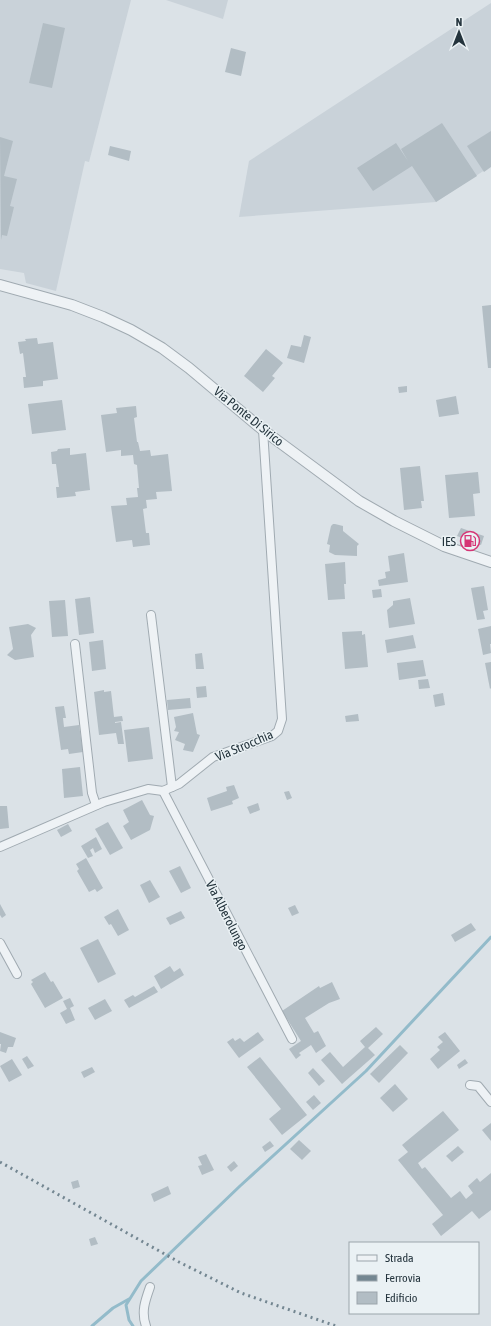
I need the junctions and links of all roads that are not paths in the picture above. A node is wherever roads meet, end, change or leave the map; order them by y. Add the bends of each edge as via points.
1 (0, 285) edge
2 (263, 430) junction
3 (491, 562) edge
4 (151, 616) dead end
5 (75, 644) dead end
6 (172, 787) junction
7 (163, 791) junction
8 (96, 805) junction
9 (0, 846) edge
10 (0, 943) edge
11 (17, 974) dead end
12 (292, 1039) dead end
13 (470, 1084) dead end
14 (491, 1102) edge
15 (150, 1288) dead end
16 (146, 1326) edge

1 - 2 street, Via Ponte Di Sirico via 72,305 132,330 190,368
2 - 3 street, Via Ponte Di Sirico via 359,500 394,521 444,546
2 - 6 street, Via Strocchia via 281,723 278,731 272,736 213,757 180,784
4 - 6 street
5 - 8 street via 92,793
6 - 7 street, Via Strocchia
7 - 8 street, Via Strocchia via 133,793
7 - 12 street, Via Alberolungo
8 - 9 street, Via Strocchia
10 - 11 street
13 - 14 street via 478,1086
15 - 16 street via 143,1308

